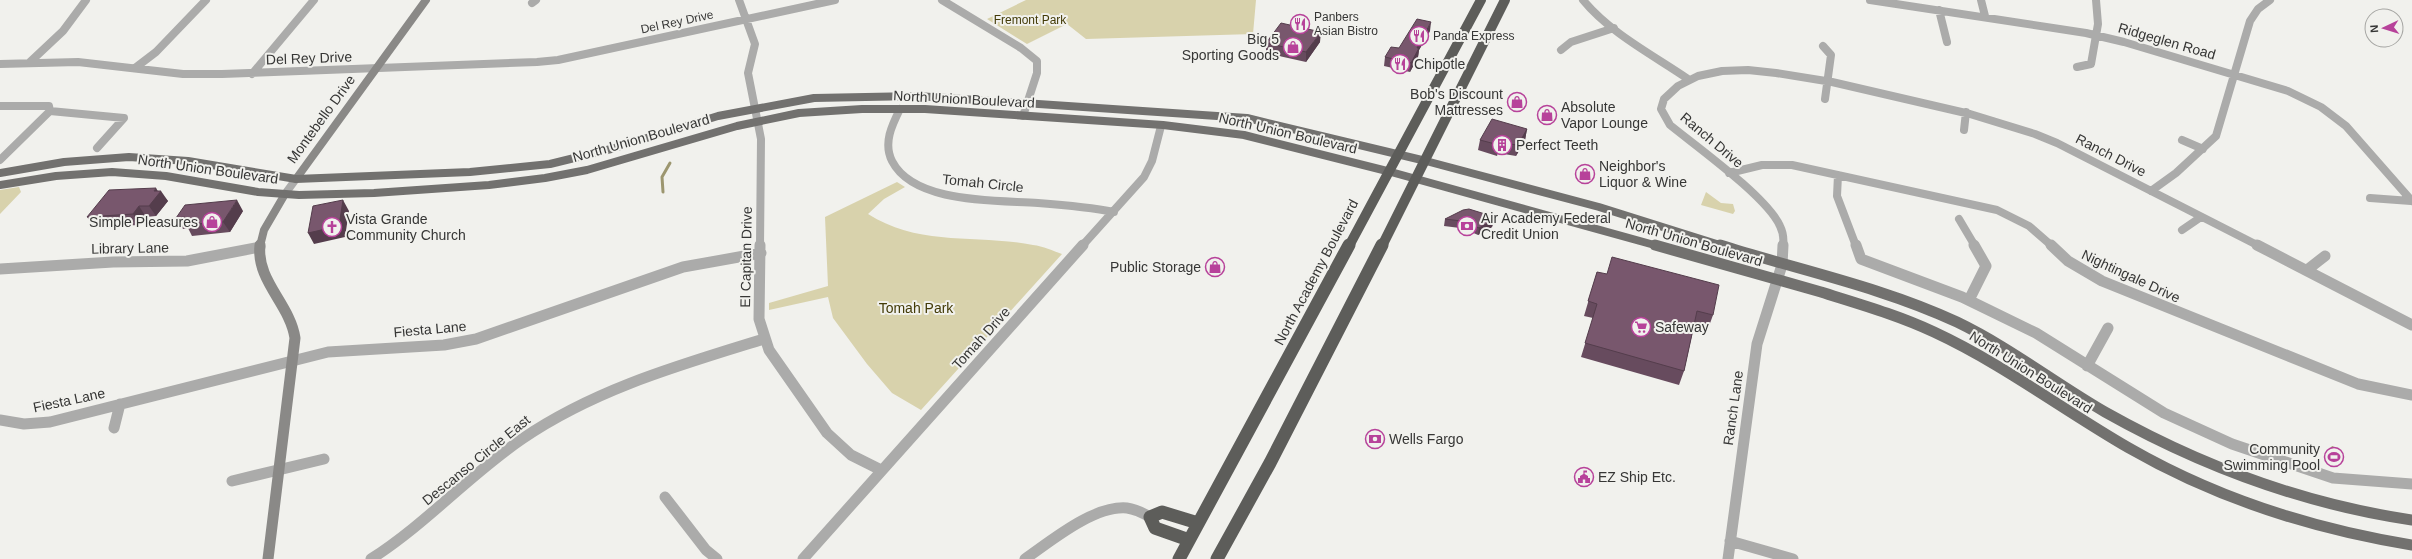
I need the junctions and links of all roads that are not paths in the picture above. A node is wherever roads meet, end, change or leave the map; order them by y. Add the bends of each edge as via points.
1 (86, 0) edge
2 (206, 0) edge
3 (314, 0) edge
4 (426, 0) edge
5 (739, 0) edge
6 (835, 0) edge
7 (942, 0) edge
8 (1481, 0) edge
9 (1505, 0) edge
10 (1583, 0) edge
11 (1870, 0) edge
12 (1981, 0) edge
13 (2096, 0) edge
14 (2270, 0) edge
15 (1939, 10) junction
16 (1985, 16) junction
17 (746, 19) junction
18 (1614, 28) junction
19 (2097, 36) junction
20 (1947, 42) dead end
21 (1822, 46) dead end
22 (1561, 50) dead end
23 (30, 62) junction
24 (0, 64) edge
25 (2077, 67) dead end
26 (135, 68) junction
27 (376, 69) junction
28 (252, 74) junction
29 (2236, 75) junction
30 (1691, 78) junction
31 (1827, 82) junction
32 (1825, 99) dead end
33 (1026, 104) junction
34 (0, 106) edge
35 (755, 108) junction
36 (900, 109) junction
37 (50, 111) junction
38 (1966, 112) junction
39 (1023, 116) junction
40 (758, 120) junction
41 (1161, 126) junction
42 (1964, 130) dead end
43 (2182, 140) dead end
44 (97, 148) dead end
45 (2203, 149) junction
46 (1398, 154) junction
47 (0, 160) edge
48 (1426, 161) junction
49 (54, 163) junction
50 (1389, 171) junction
51 (0, 173) edge
52 (1729, 173) junction
53 (1838, 175) junction
54 (0, 178) edge
55 (296, 179) junction
56 (1416, 179) junction
57 (0, 185) edge
58 (2151, 191) junction
59 (285, 194) junction
60 (2370, 198) dead end
61 (2412, 201) edge
62 (1114, 212) junction
63 (2201, 217) junction
64 (1959, 219) dead end
65 (2182, 230) dead end
66 (260, 247) junction
67 (761, 253) junction
68 (2325, 256) dead end
69 (1782, 265) junction
70 (0, 269) edge
71 (2307, 270) junction
72 (1777, 280) junction
73 (1969, 300) junction
74 (2412, 324) edge
75 (2108, 328) dead end
76 (764, 339) junction
77 (293, 361) junction
78 (2087, 366) junction
79 (2412, 395) edge
80 (120, 404) junction
81 (0, 420) edge
82 (114, 428) dead end
83 (324, 459) dead end
84 (279, 470) junction
85 (881, 470) junction
86 (232, 481) dead end
87 (2412, 484) edge
88 (665, 497) dead end
89 (1150, 517) junction
90 (2412, 520) edge
91 (1198, 523) junction
92 (1189, 540) junction
93 (1730, 541) junction
94 (2412, 544) edge
95 (268, 559) edge
96 (371, 559) edge
97 (717, 559) edge
98 (803, 559) edge
99 (1025, 559) edge
100 (1179, 559) edge
101 (1217, 559) edge
102 (1728, 559) edge
103 (1793, 559) edge

1 - 23 street via 63,31
2 - 26 street via 156,52
3 - 28 street
4 - 27 street, Montebello Drive
5 - 17 street, El Capitan Drive
6 - 17 street, Del Rey Drive
7 - 33 street via 1021,48 1036,61 1037,74
8 - 46 highway, North Academy Boulevard
9 - 48 highway
10 - 18 street via 1593,12
11 - 15 street, Ridgeglen Road
12 - 16 street
13 - 19 street
14 - 29 street via 2258,9 2250,21
15 - 16 street, Ridgeglen Road
15 - 20 street
16 - 19 street, Ridgeglen Road
17 - 27 street, Del Rey Drive via 617,43 537,62
17 - 35 street, El Capitan Drive via 755,44 748,73
18 - 22 street via 1571,42
18 - 30 street via 1669,64 1669,67
19 - 25 street via 2091,64
19 - 29 street, Ridgeglen Road
21 - 31 street via 1831,55
23 - 24 street, Del Rey Drive
23 - 26 street, Del Rey Drive via 78,62
26 - 28 street, Del Rey Drive via 183,74
27 - 28 street, Del Rey Drive
27 - 55 street, Montebello Drive
29 - 45 street via 2219,130
29 - 61 street, Ridgeglen Road via 2288,91 2335,117 2346,126
30 - 31 street, Ranch Drive via 1719,71 1756,71
30 - 52 street, Ranch Drive via 1665,97 1661,109 1663,117 1682,136
31 - 32 street
31 - 38 street, Ranch Drive
33 - 35 main road, North Union Boulevard via 892,96 814,98
33 - 39 street
33 - 46 main road, North Union Boulevard via 1246,118
34 - 37 street via 49,106
35 - 40 street, El Capitan Drive
35 - 55 main road, North Union Boulevard via 718,116 611,149 550,164 470,172
36 - 39 main road, North Union Boulevard
36 - 40 main road, North Union Boulevard via 821,111
36 - 62 street, Tomah Circle via 888,138 888,150 898,170 917,186 964,198 1079,206
37 - 44 street via 124,118
37 - 47 street
38 - 42 street
38 - 58 street, Ranch Drive via 2008,119
39 - 41 main road, North Union Boulevard
40 - 59 main road, North Union Boulevard via 692,137 594,168 548,178 469,187
40 - 67 street, El Capitan Drive via 761,139
41 - 50 main road, North Union Boulevard via 1252,137
41 - 62 street, Tomah Drive via 1149,169
43 - 45 street
45 - 58 street
46 - 48 main road, North Union Boulevard
46 - 50 highway, North Academy Boulevard
48 - 56 highway
48 - 69 main road, North Union Boulevard via 1599,207
49 - 51 main road, North Union Boulevard
49 - 54 main road via 41,170
49 - 55 main road, North Union Boulevard via 115,158 158,158 193,162 268,177
50 - 56 main road, North Union Boulevard
50 - 91 highway, North Academy Boulevard
52 - 53 street, Nightingale Drive via 1768,165 1792,165
52 - 69 street, Ranch Drive via 1773,213 1784,238
53 - 73 street via 1837,196 1861,258
53 - 79 street, Nightingale Drive via 1997,210 2029,226 2068,261 2082,270 2125,291 2358,384
55 - 59 street, Montebello Drive
56 - 72 main road, North Union Boulevard
56 - 101 highway via 1270,463
57 - 59 main road, North Union Boulevard via 71,174 124,172 169,176 245,191
58 - 63 street, Ranch Drive
59 - 66 street, Montebello Drive via 266,228
60 - 61 street, Ridgeglen Road
62 - 85 street, Tomah Drive
63 - 65 street
63 - 71 street, Ranch Drive
64 - 73 street via 1986,266
66 - 70 street, Library Lane via 187,261 113,262
66 - 77 street, Montebello Drive via 260,267 264,278 285,306 292,321
67 - 76 street, El Capitan Drive via 759,319
67 - 77 street, Fiesta Lane via 682,267 469,341 444,345 344,350
68 - 71 street
69 - 72 street, Ranch Lane
69 - 90 main road, North Union Boulevard via 1892,296 1956,322 2041,369 2137,430 2233,474 2322,503 2363,513
71 - 74 street, Ranch Drive
72 - 93 street, Ranch Lane via 1757,344
72 - 94 main road, North Union Boulevard via 1875,309 1941,335 2020,378 2099,431 2184,476 2268,509 2317,524 2391,542
73 - 78 street via 2036,333
75 - 78 street
76 - 85 street, El Capitan Drive via 827,433 851,455
76 - 96 street, Descanso Circle East via 646,376 581,403 521,440 405,536
77 - 80 street, Fiesta Lane
77 - 84 street, Montebello Drive
78 - 87 street via 2164,413 2232,444 2333,478
80 - 81 street, Fiesta Lane via 37,424
80 - 82 street, Fiesta Lane
83 - 84 street
84 - 86 street
84 - 95 street, Montebello Drive
85 - 98 street, Tomah Drive
88 - 97 street via 706,550
89 - 91 highway via 1162,512
89 - 92 highway via 1155,528
89 - 99 street via 1123,508 1106,511 1086,520
91 - 92 highway, North Academy Boulevard
92 - 100 highway, North Academy Boulevard
93 - 102 street, Ranch Lane
93 - 103 street

